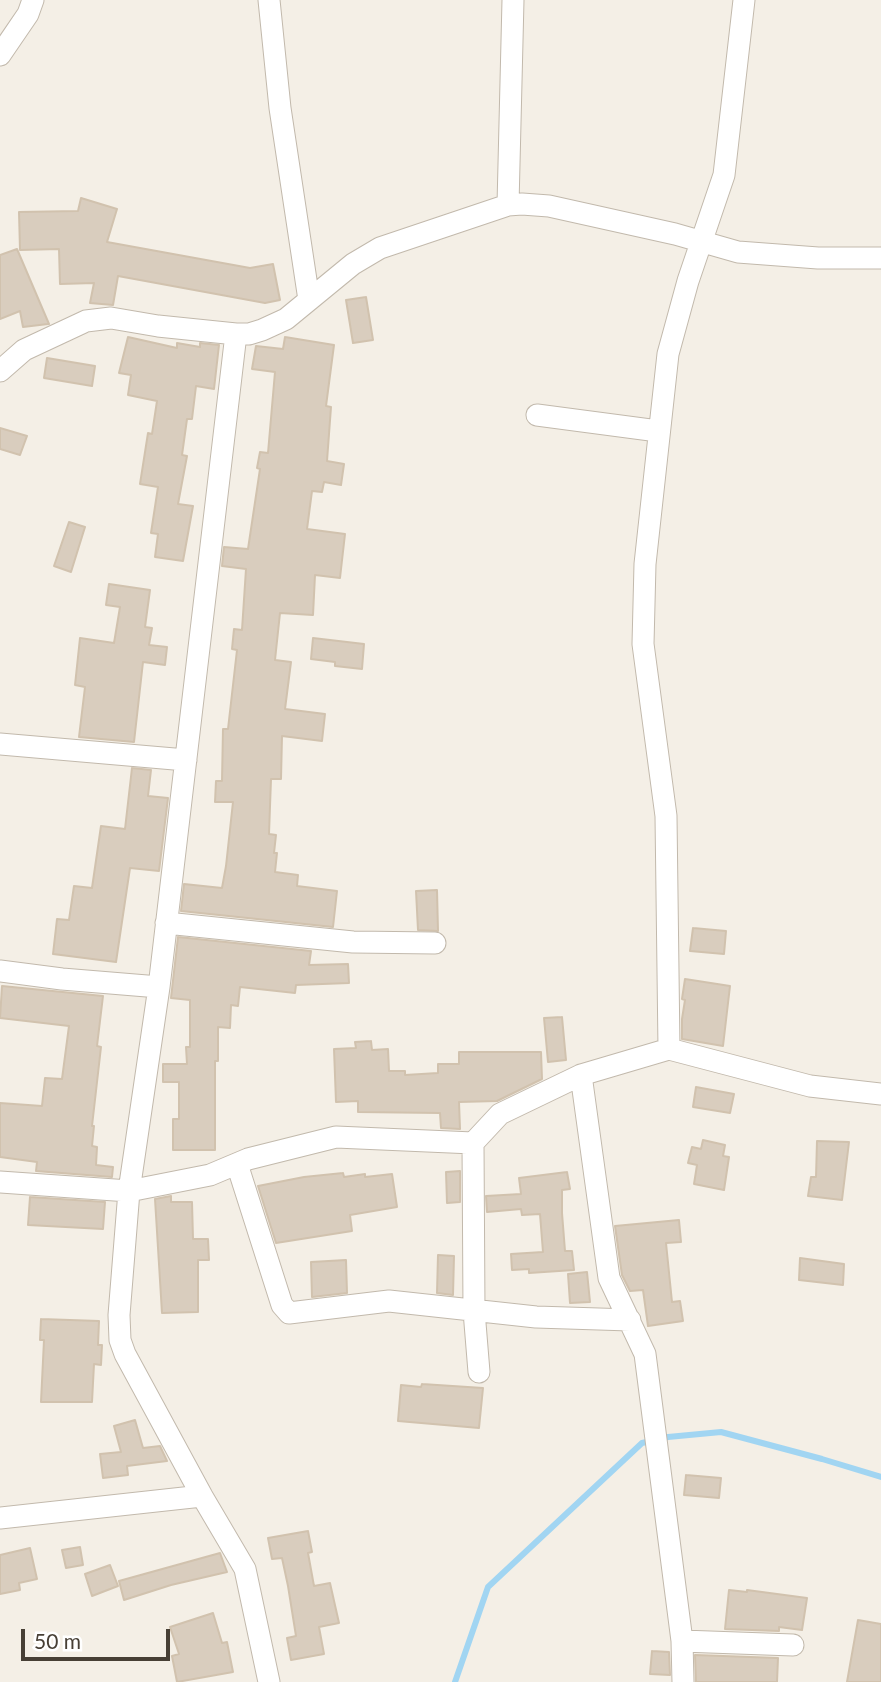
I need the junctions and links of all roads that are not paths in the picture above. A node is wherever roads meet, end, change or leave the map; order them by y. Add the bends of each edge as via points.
1 (33, 0) edge
2 (269, 0) edge
3 (513, 0) edge
4 (744, 0) edge
5 (0, 55) edge
6 (508, 205) junction
7 (703, 242) junction
8 (881, 258) edge
9 (309, 300) junction
10 (236, 334) junction
11 (0, 371) edge
12 (537, 415) dead end
13 (659, 431) junction
14 (0, 744) edge
15 (186, 760) junction
16 (166, 923) junction
17 (435, 943) dead end
18 (0, 971) edge
19 (159, 987) junction
20 (670, 1049) junction
21 (581, 1075) junction
22 (881, 1094) edge
23 (472, 1143) junction
24 (237, 1164) junction
25 (0, 1182) edge
26 (130, 1191) junction
27 (474, 1311) junction
28 (631, 1320) junction
29 (479, 1372) dead end
30 (202, 1496) junction
31 (0, 1518) edge
32 (682, 1641) junction
33 (793, 1645) dead end
34 (269, 1682) edge
35 (683, 1682) edge

1 - 5 street
2 - 9 street
3 - 6 street
4 - 7 street via 724,175
6 - 7 street via 549,206
6 - 9 street via 380,248
7 - 8 street via 738,253
7 - 13 street via 668,354
9 - 10 street via 286,319 249,334
10 - 11 street via 111,318 86,321 24,350
10 - 15 street
12 - 13 street
13 - 20 street via 645,564 643,644 666,816
14 - 15 street
15 - 16 street
16 - 17 street via 353,942
16 - 19 street
18 - 19 street
19 - 26 street
20 - 21 street
20 - 22 street via 810,1086
21 - 23 street via 500,1114
21 - 28 street via 609,1278
23 - 24 street via 336,1137
23 - 27 street
24 - 26 street via 210,1175
24 - 27 street via 282,1305 289,1313 389,1301
25 - 26 street
26 - 30 street via 120,1340
27 - 28 street
27 - 29 street
28 - 32 street via 645,1354
30 - 31 street
30 - 34 street via 246,1569
32 - 33 street
32 - 35 street

